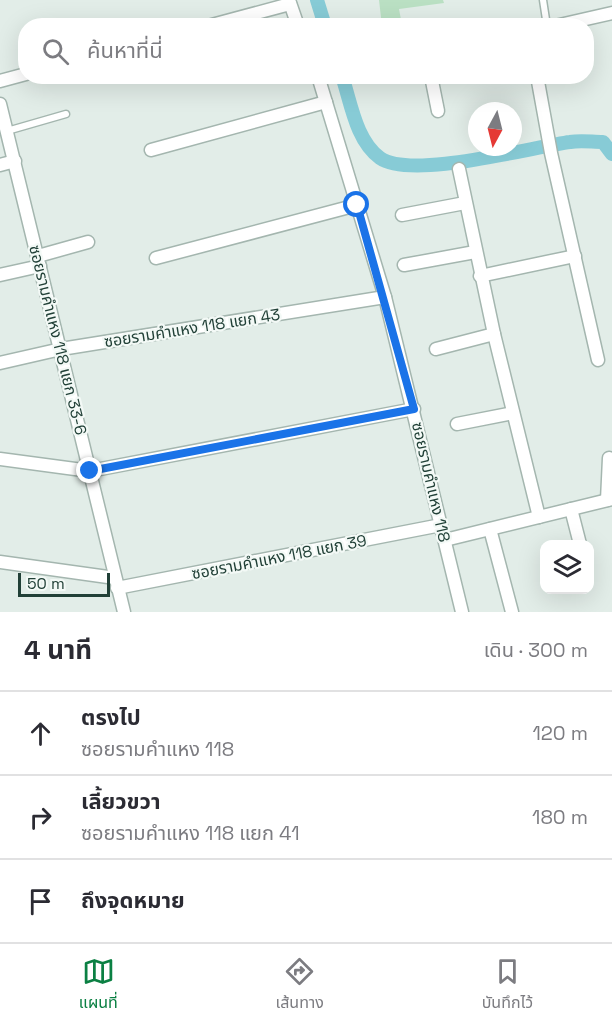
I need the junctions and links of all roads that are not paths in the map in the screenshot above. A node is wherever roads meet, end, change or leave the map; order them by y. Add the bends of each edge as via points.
1 (543, 0) edge
2 (289, 2) edge
3 (612, 13) edge
4 (235, 18) edge
5 (295, 18) edge
6 (546, 18) edge
7 (590, 18) edge
8 (18, 76) edge
9 (0, 81) edge
10 (323, 84) edge
11 (433, 84) edge
12 (538, 84) edge
13 (326, 102) junction
14 (0, 104) edge
15 (438, 111) dead end
16 (66, 114) dead end
17 (7, 131) junction
18 (150, 150) dead end
19 (15, 161) junction
20 (0, 165) edge
21 (459, 170) dead end
22 (465, 202) junction
23 (357, 205) junction
24 (402, 215) dead end
25 (88, 242) dead end
26 (475, 252) junction
27 (574, 256) junction
28 (156, 258) dead end
29 (39, 261) junction
30 (404, 265) dead end
31 (0, 275) edge
32 (480, 276) junction
33 (385, 297) junction
34 (494, 334) junction
35 (60, 349) junction
36 (436, 349) dead end
37 (598, 360) dead end
38 (0, 363) edge
39 (414, 409) junction
40 (513, 413) junction
41 (457, 424) dead end
42 (609, 458) dead end
43 (0, 459) edge
44 (90, 471) junction
45 (609, 500) edge
46 (571, 509) junction
47 (539, 517) junction
48 (441, 525) junction
49 (490, 530) junction
50 (445, 540) junction
51 (579, 540) edge
52 (0, 562) edge
53 (116, 583) junction
54 (124, 612) edge
55 (462, 612) edge
56 (512, 612) edge

1 - 6 lane
2 - 4 street
2 - 5 street
3 - 7 street
8 - 9 street
10 - 13 street, ซอยรามคำแหง 118
11 - 15 street
12 - 27 street
13 - 18 street
13 - 23 street, ซอยรามคำแหง 118
14 - 17 street, ซอยรามคำแหง 118 แยก 33-6
16 - 17 lane
17 - 19 street, ซอยรามคำแหง 118 แยก 33-6
19 - 20 street
19 - 29 street, ซอยรามคำแหง 118 แยก 33-6
21 - 22 street
22 - 24 street
22 - 26 street
23 - 28 street
23 - 33 street, ซอยรามคำแหง 118
25 - 29 street
26 - 30 street
26 - 32 street
27 - 32 street
27 - 37 street
29 - 31 street
29 - 35 street, ซอยรามคำแหง 118 แยก 33-6
32 - 34 street
33 - 35 street, ซอยรามคำแหง 118 แยก 43
33 - 39 street, ซอยรามคำแหง 118
34 - 36 street
34 - 40 street
35 - 38 street, ซอยรามคำแหง 118 แยก 43
35 - 44 street, ซอยรามคำแหง 118 แยก 33-6
39 - 44 street
39 - 48 street, ซอยรามคำแหง 118
40 - 41 street
40 - 47 street
42 - 45 street
43 - 44 street
44 - 53 street, ซอยรามคำแหง 118 แยก 33-6
45 - 46 street
46 - 47 street
46 - 51 street
47 - 49 street
48 - 50 street, ซอยรามคำแหง 118
48 - 53 street, ซอยรามคำแหง 118 แยก 39
49 - 50 street
49 - 56 street
50 - 55 street, ซอยรามคำแหง 118
52 - 53 street, ซอยรามคำแหง 118 แยก 39
53 - 54 street, ซอยรามคำแหง 118 แยก 33-6

